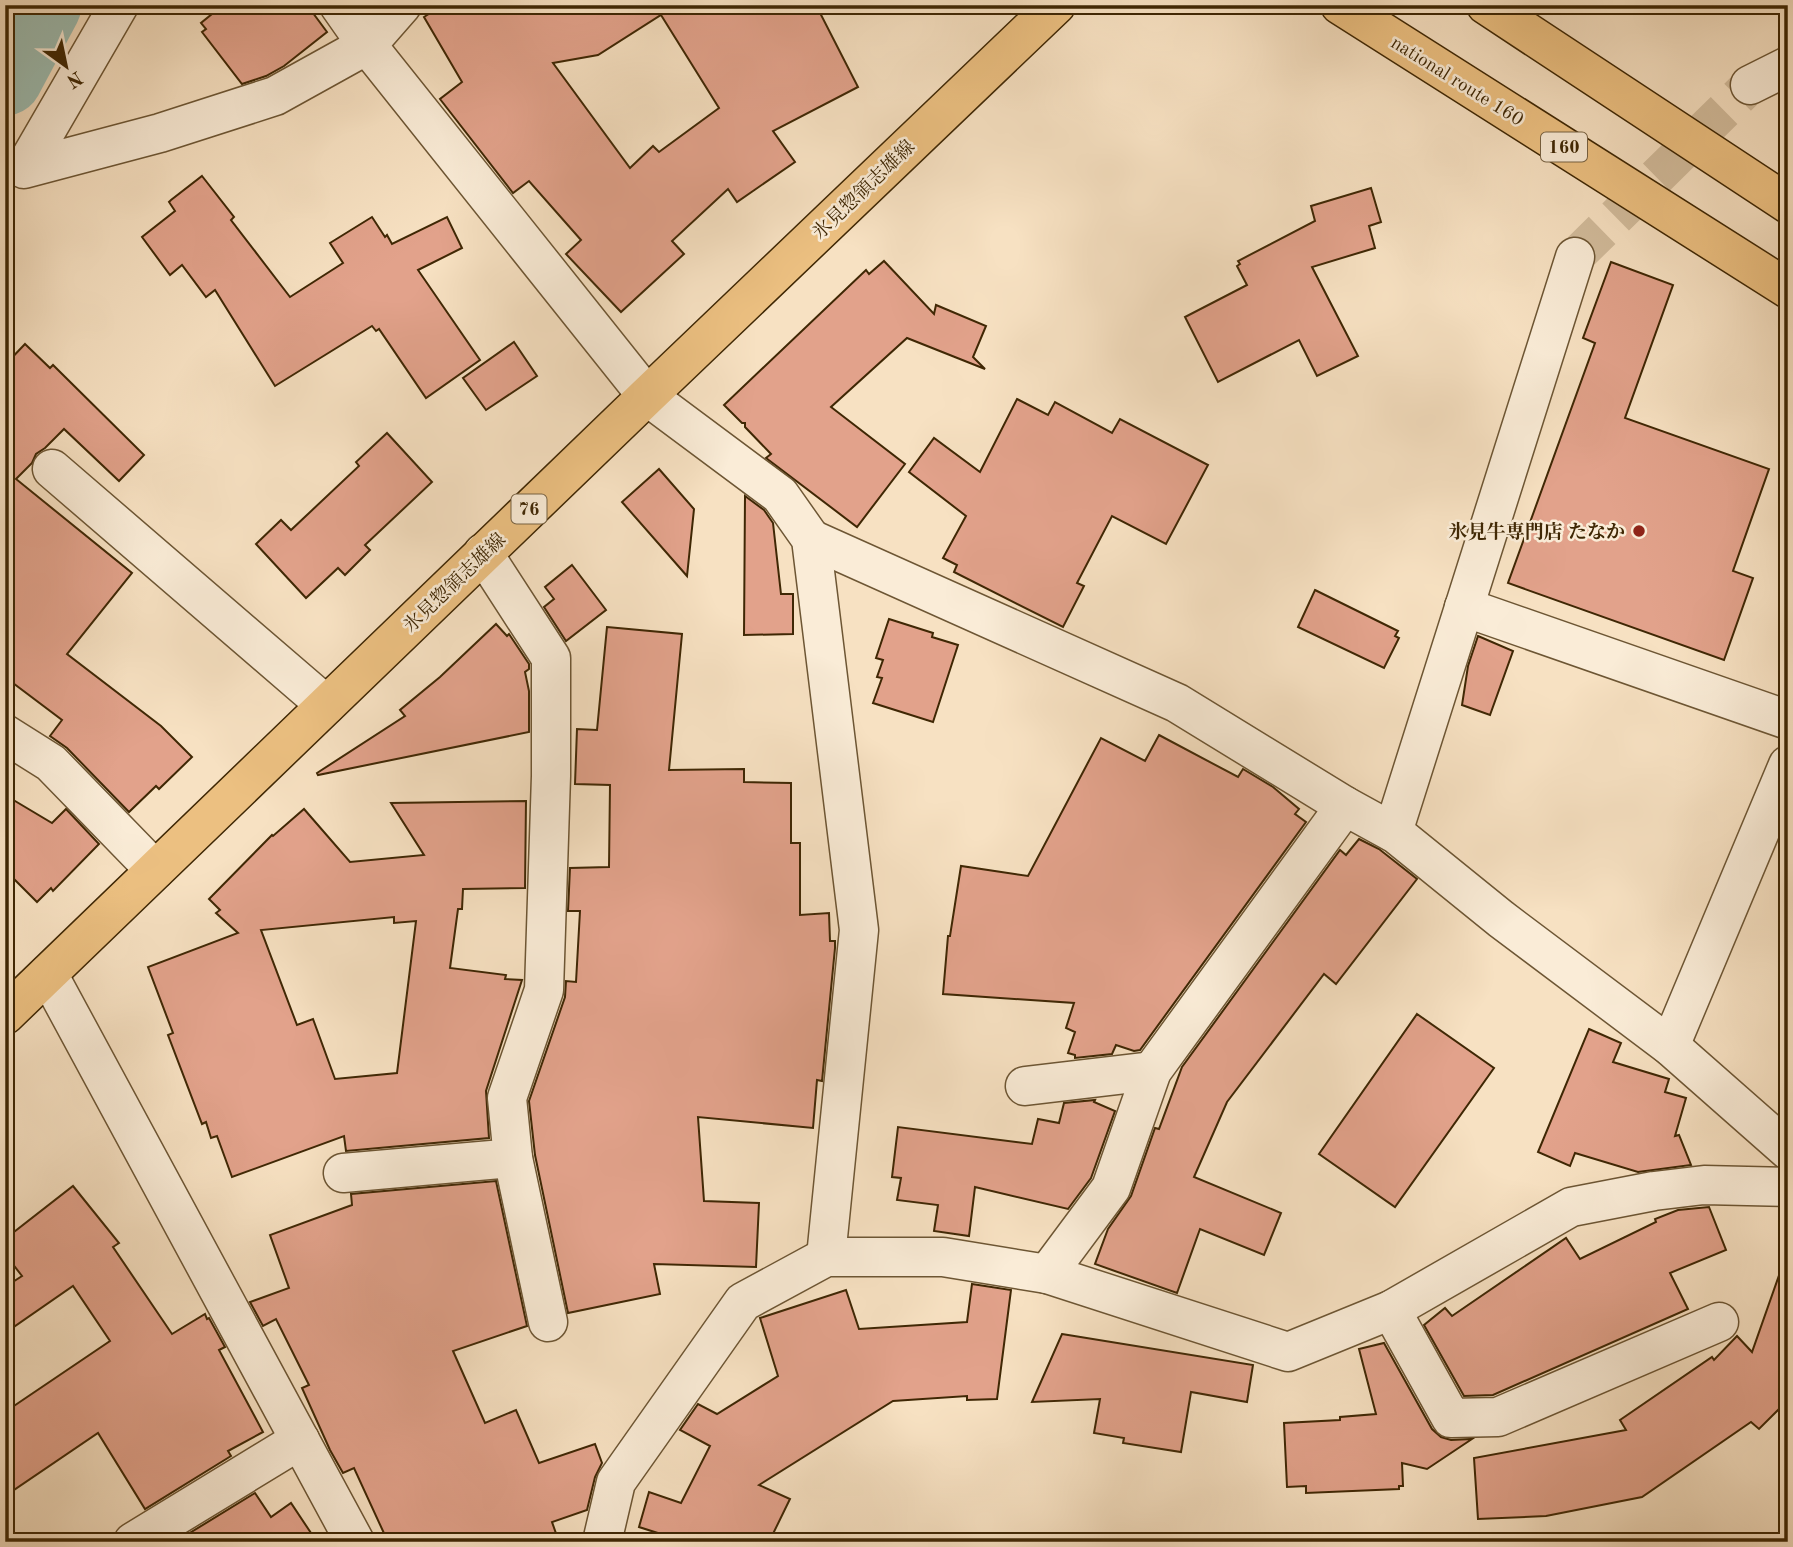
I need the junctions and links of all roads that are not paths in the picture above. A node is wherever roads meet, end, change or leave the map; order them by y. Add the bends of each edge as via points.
1 (119, 5) edge
2 (340, 5) edge
3 (402, 5) edge
4 (1056, 5) edge
5 (1340, 5) edge
6 (1486, 5) edge
7 (367, 46) junction
8 (1788, 66) edge
9 (1750, 85) tunnel mouth
10 (1788, 204) edge
11 (1575, 257) tunnel mouth
12 (1788, 289) edge
13 (647, 396) junction
14 (52, 469) dead end
15 (811, 539) junction
16 (484, 553) junction
17 (1464, 607) junction
18 (327, 705) junction
19 (1788, 720) edge
20 (5, 734) edge
21 (1788, 765) edge
22 (1345, 806) junction
23 (1393, 832) junction
24 (155, 870) junction
25 (48, 974) junction
26 (5, 1015) edge
27 (1670, 1046) junction
28 (1152, 1070) junction
29 (1025, 1086) dead end
30 (1788, 1150) edge
31 (513, 1158) junction
32 (344, 1173) dead end
33 (1788, 1187) edge
34 (825, 1257) junction
35 (1047, 1274) junction
36 (1391, 1310) junction
37 (548, 1322) dead end
38 (1719, 1322) dead end
39 (300, 1440) junction
40 (133, 1542) edge
41 (355, 1542) edge
42 (602, 1542) edge

1 - 7 street via 24,169 275,96
2 - 7 street
3 - 7 street
4 - 13 main road, 氷見惣領志雄線 / 76
5 - 12 main road, national route 160 / 160
6 - 10 main road
7 - 13 street
8 - 9 street
11 - 17 street
13 - 15 street via 780,495
13 - 16 main road, 氷見惣領志雄線 / 76
14 - 18 street
15 - 22 street via 1177,703
15 - 34 street via 859,930
16 - 18 main road, 氷見惣領志雄線 / 76
16 - 31 street via 551,658 544,990 507,1098
17 - 19 street
17 - 23 street
18 - 24 main road, 氷見惣領志雄線 / 76
20 - 24 street via 51,763
21 - 27 street
22 - 23 street
22 - 28 street
23 - 27 street
24 - 25 main road, 氷見惣領志雄線 / 76
25 - 26 main road, 氷見惣領志雄線 / 76
25 - 39 street
27 - 30 street
28 - 29 street
28 - 35 street via 1111,1188
31 - 32 street
31 - 37 street
33 - 36 street via 1704,1185 1572,1207
34 - 35 street via 943,1257
34 - 42 street via 743,1302 616,1482
35 - 36 street via 1288,1352
36 - 38 street via 1451,1418 1498,1417
39 - 40 street
39 - 41 street

